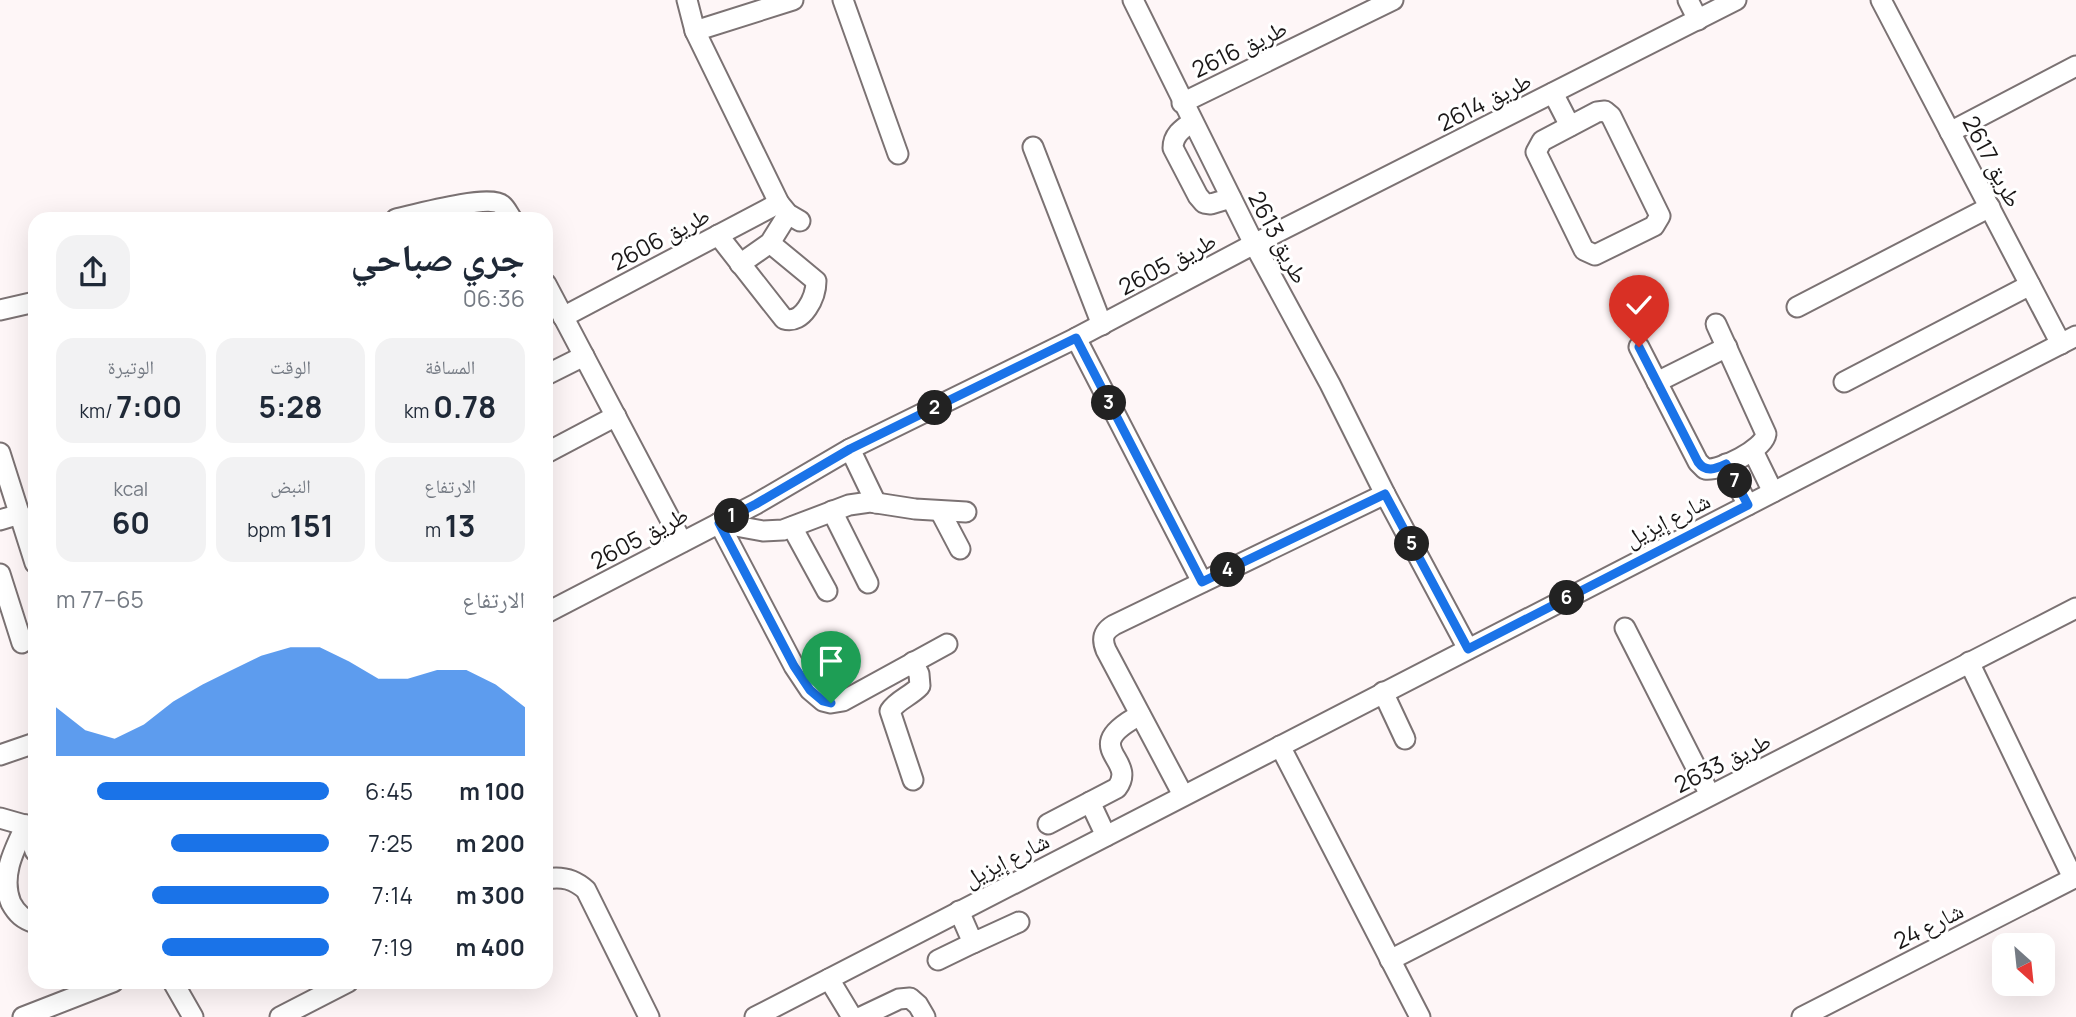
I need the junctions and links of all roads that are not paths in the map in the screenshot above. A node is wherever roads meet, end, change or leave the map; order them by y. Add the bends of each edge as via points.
1 (687, 0) edge
2 (793, 0) edge
3 (843, 0) edge
4 (1133, 0) edge
5 (1394, 0) edge
6 (1688, 0) edge
7 (1736, 0) edge
8 (1881, 0) edge
9 (1698, 20) junction
10 (695, 31) junction
11 (2076, 66) edge
12 (1553, 93) junction
13 (1182, 103) junction
14 (1192, 122) junction
15 (1570, 126) junction
16 (1950, 132) junction
17 (1032, 147) dead end
18 (898, 154) dead end
19 (1231, 198) junction
20 (1990, 207) junction
21 (426, 212) edge
22 (507, 212) edge
23 (789, 213) junction
24 (718, 235) junction
25 (770, 243) junction
26 (1254, 244) junction
27 (740, 264) junction
28 (2030, 285) junction
29 (553, 297) edge
30 (28, 304) edge
31 (1797, 307) dead end
32 (0, 310) edge
33 (564, 317) junction
34 (1716, 324) dead end
35 (1102, 325) junction
36 (1076, 338) junction
37 (2068, 340) edge
38 (1639, 347) dead end
39 (1727, 347) junction
40 (584, 356) junction
41 (553, 372) edge
42 (1844, 382) dead end
43 (1657, 383) junction
44 (616, 416) junction
45 (553, 449) edge
46 (850, 449) junction
47 (1753, 450) junction
48 (0, 453) edge
49 (1726, 464) junction
50 (1773, 492) junction
51 (1385, 494) junction
52 (876, 503) junction
53 (1748, 505) junction
54 (832, 511) junction
55 (940, 511) junction
56 (966, 512) dead end
57 (20, 514) junction
58 (0, 520) edge
59 (719, 523) junction
60 (792, 527) junction
61 (28, 540) edge
62 (682, 542) junction
63 (960, 549) dead end
64 (0, 574) edge
65 (1202, 582) junction
66 (868, 583) dead end
67 (827, 591) dead end
68 (553, 606) edge
69 (2076, 608) edge
70 (1625, 628) dead end
71 (22, 643) dead end
72 (947, 644) dead end
73 (1468, 649) junction
74 (913, 662) junction
75 (1969, 662) junction
76 (1383, 692) junction
77 (1140, 715) junction
78 (1405, 739) dead end
79 (28, 745) edge
80 (1280, 746) junction
81 (0, 755) edge
82 (913, 780) dead end
83 (1183, 795) junction
84 (1710, 795) junction
85 (1090, 802) junction
86 (0, 818) edge
87 (1048, 824) dead end
88 (28, 826) edge
89 (28, 830) edge
90 (1105, 836) junction
91 (2075, 877) edge
92 (553, 878) edge
93 (959, 911) junction
94 (28, 919) edge
95 (1019, 922) dead end
96 (973, 943) junction
97 (938, 960) dead end
98 (1390, 960) junction
99 (829, 979) junction
100 (95, 989) edge
101 (177, 989) edge
102 (334, 989) edge
103 (23, 1017) edge
104 (192, 1017) edge
105 (280, 1017) edge
106 (649, 1017) edge
107 (755, 1017) edge
108 (852, 1017) edge
109 (861, 1017) edge
110 (925, 1017) edge
111 (1420, 1017) edge
112 (1802, 1017) edge

1 - 10 street
2 - 10 street
3 - 18 street
4 - 13 street, طريق 2613
5 - 13 street, طريق 2616
6 - 9 street
7 - 9 street, طريق 2614
8 - 16 street, طريق 2617
9 - 12 street, طريق 2614
10 - 23 street
11 - 16 street
12 - 15 street
12 - 26 street, طريق 2614
13 - 14 street, طريق 2613
14 - 19 street, طريق 2613
14 - 19 street via 1181,130 1173,148 1204,203
15 - 15 street via 1542,141 1536,152 1584,250 1595,255 1654,226 1660,216 1608,113 1597,111
16 - 20 street, طريق 2617
17 - 35 street, طريق 2605
19 - 26 street, طريق 2613
20 - 28 street, طريق 2617
20 - 31 street
21 - 22 street via 495,202
23 - 24 street, طريق 2606
23 - 25 street
24 - 27 street
24 - 33 street, طريق 2606
25 - 27 street
25 - 27 street via 816,281 798,319 784,318
26 - 35 street, طريق 2605
26 - 51 street, طريق 2613
28 - 37 street, طريق 2617
28 - 42 street
29 - 33 street
30 - 32 street
33 - 40 street
34 - 39 street
35 - 36 street, طريق 2605
36 - 46 street, طريق 2605
36 - 65 street
37 - 50 street, شارع إيزيل
38 - 43 street
39 - 43 street
39 - 47 street via 1766,434 1764,443
40 - 41 street
40 - 44 street
43 - 49 street via 1701,466 1710,470
44 - 45 street
44 - 62 street
46 - 52 street
46 - 59 street, طريق 2605
47 - 49 street
47 - 50 street
48 - 57 street
49 - 53 street
50 - 53 street, شارع إيزيل
51 - 65 street
51 - 73 street, طريق 2613
52 - 54 street
52 - 55 street
53 - 73 street, شارع إيزيل
54 - 60 street
54 - 66 street
55 - 56 street
55 - 63 street
57 - 58 street
57 - 61 street
59 - 60 street via 763,531
59 - 62 street, طريق 2605
59 - 74 street via 794,666 823,701 844,701
60 - 67 street
62 - 68 street, طريق 2605
64 - 71 street
65 - 77 street via 1105,632 1106,650
69 - 75 street, طريق 2633
70 - 84 street
72 - 74 street
73 - 76 street, شارع إيزيل
74 - 82 street via 920,686 890,711
75 - 84 street, طريق 2633
75 - 91 street
76 - 78 street
76 - 80 street, شارع إيزيل
77 - 83 street
77 - 85 street via 1112,734 1109,746 1122,781
79 - 81 street
80 - 83 street, شارع إيزيل
80 - 98 street
83 - 90 street, شارع إيزيل
84 - 98 street, طريق 2633
85 - 87 street
85 - 90 street
86 - 88 street
89 - 94 street via 9,860 4,879 17,913
90 - 93 street, شارع إيزيل
91 - 112 street, شارع 24
92 - 106 street via 579,883 586,890
93 - 96 street
93 - 99 street, شارع إيزيل
95 - 96 street
96 - 97 street
98 - 111 street
99 - 107 street, شارع إيزيل
99 - 108 street
100 - 103 street
101 - 104 street
102 - 105 street
109 - 110 street via 910,998

